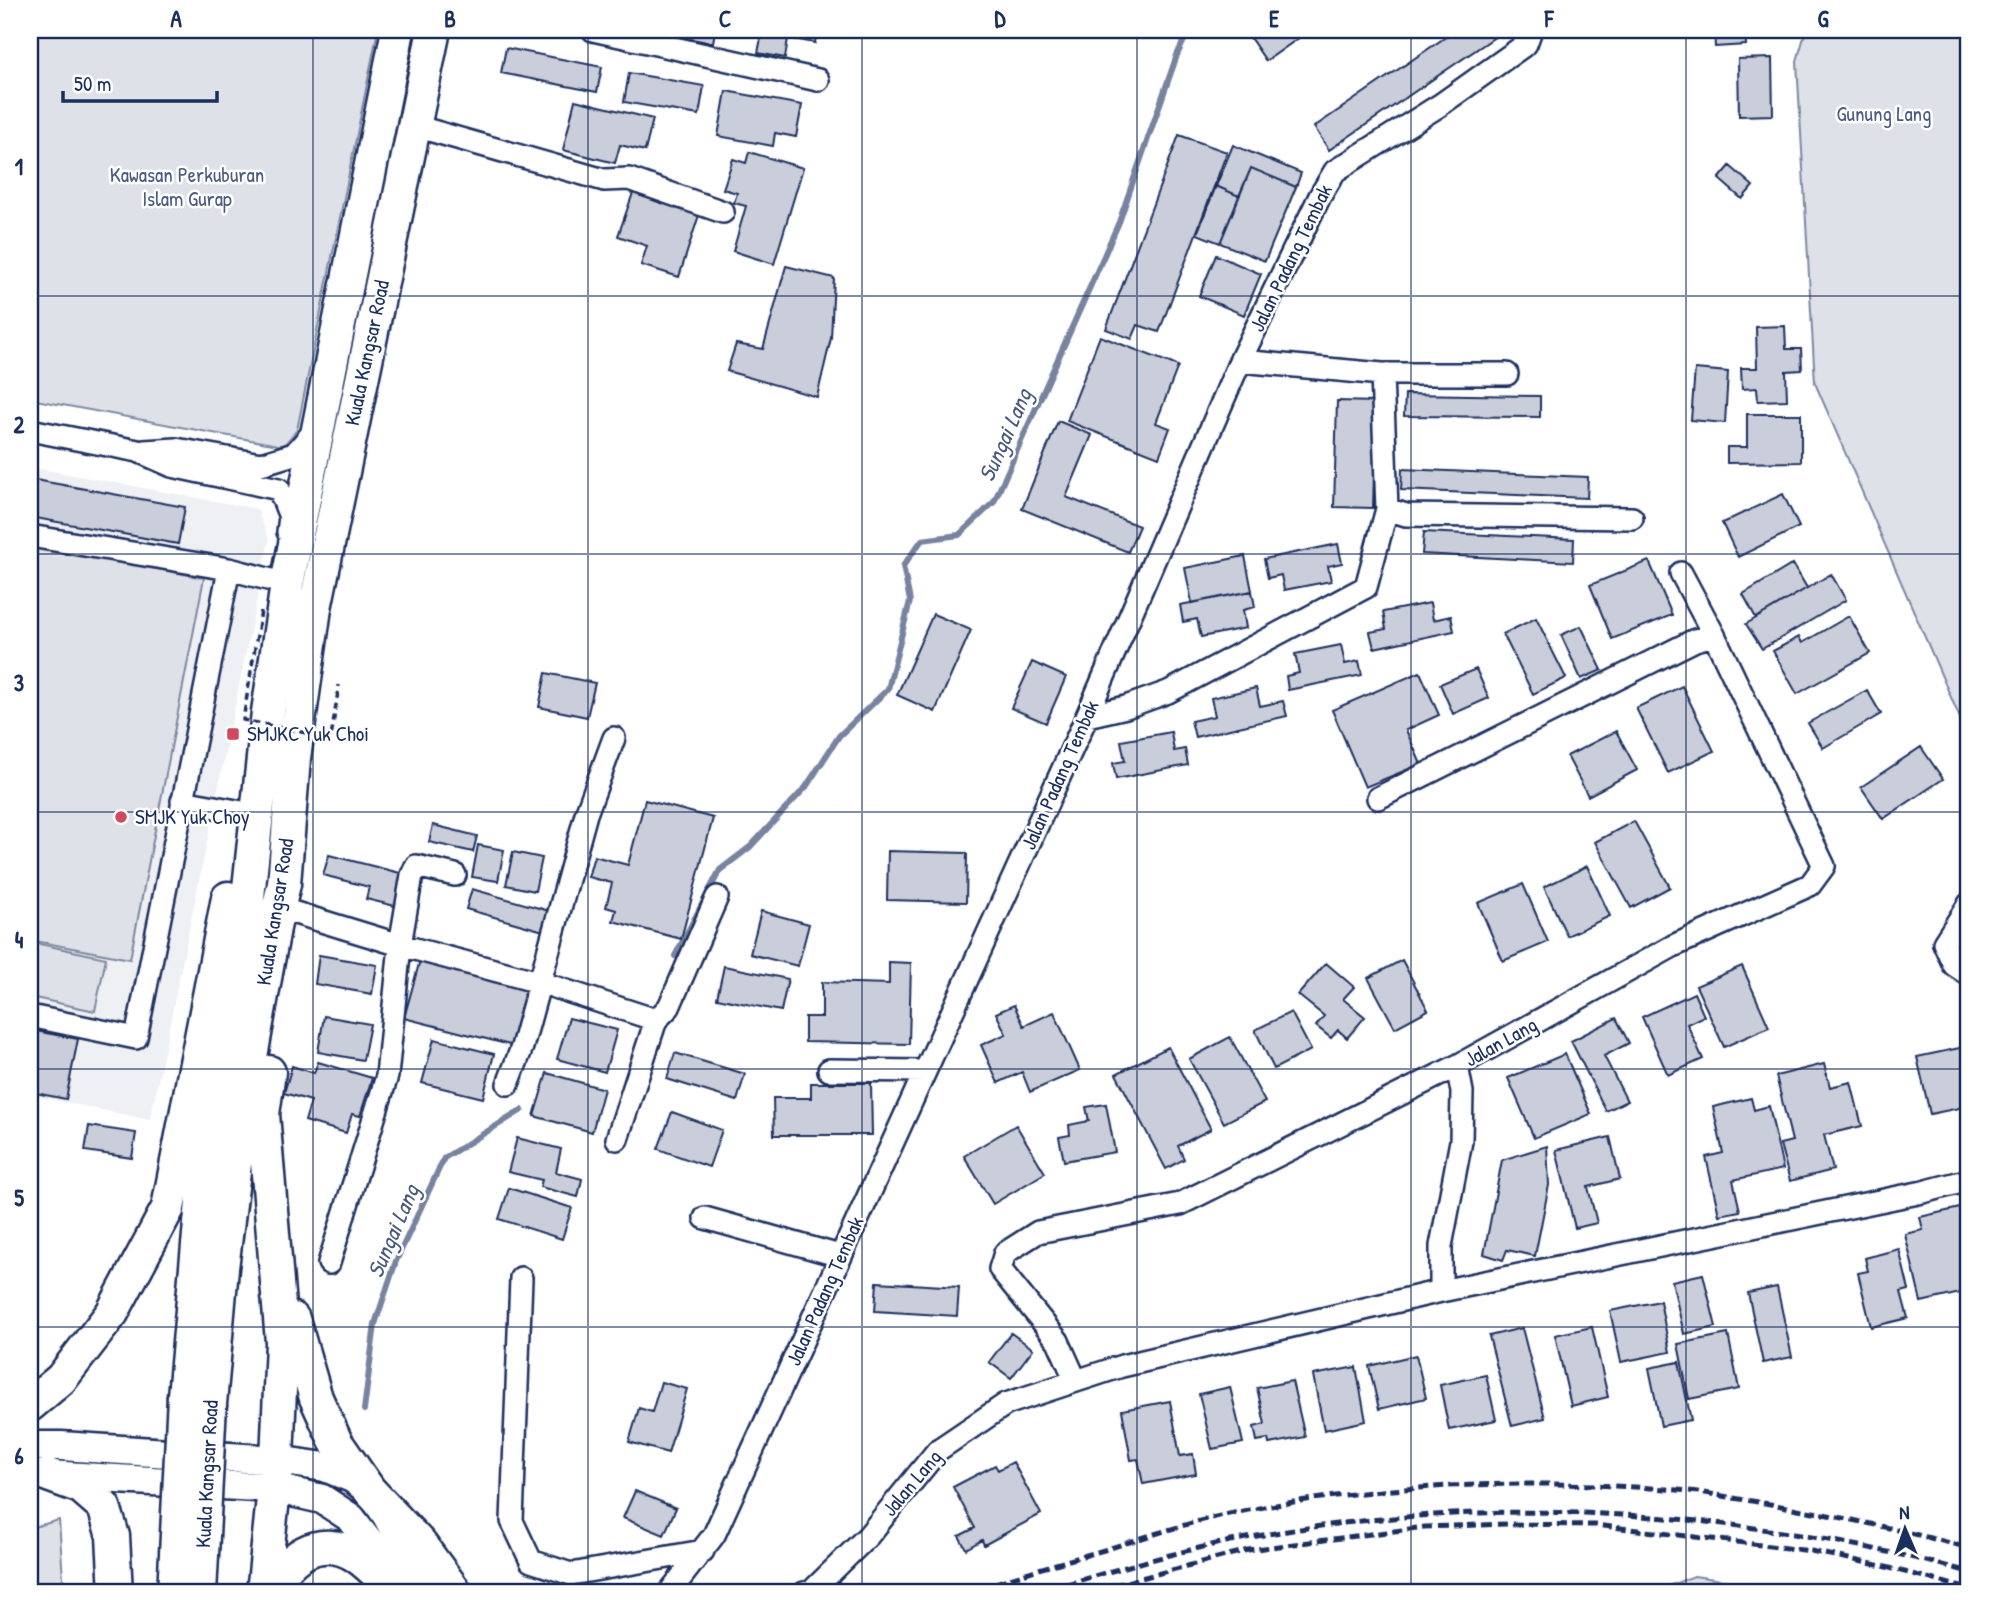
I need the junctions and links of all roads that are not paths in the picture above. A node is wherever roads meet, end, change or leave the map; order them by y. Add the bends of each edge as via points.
1 (398, 30) edge
2 (434, 30) edge
3 (593, 30) edge
4 (1531, 30) edge
5 (818, 80) dead end
6 (415, 126) junction
7 (723, 212) dead end
8 (1240, 361) junction
9 (1382, 374) junction
10 (1507, 374) dead end
11 (319, 424) junction
12 (30, 430) edge
13 (138, 451) junction
14 (1387, 509) junction
15 (1632, 518) dead end
16 (30, 536) edge
17 (229, 569) junction
18 (289, 571) junction
19 (1681, 573) dead end
20 (1714, 635) junction
21 (268, 712) junction
22 (1087, 716) junction
23 (614, 738) dead end
24 (1378, 798) dead end
25 (182, 801) junction
26 (242, 812) junction
27 (455, 875) dead end
28 (717, 897) dead end
29 (288, 898) junction
30 (1969, 904) edge
31 (400, 945) junction
32 (1969, 975) edge
33 (539, 982) junction
34 (30, 1016) edge
35 (656, 1020) junction
36 (1457, 1066) junction
37 (829, 1070) dead end
38 (925, 1072) junction
39 (508, 1084) dead end
40 (617, 1139) dead end
41 (1969, 1180) edge
42 (705, 1218) dead end
43 (840, 1256) junction
44 (329, 1263) dead end
45 (277, 1264) junction
46 (521, 1278) dead end
47 (1441, 1291) junction
48 (1076, 1381) junction
49 (30, 1405) edge
50 (30, 1446) edge
51 (275, 1474) junction
52 (39, 1475) edge
53 (370, 1491) junction
54 (703, 1551) junction
55 (116, 1593) edge
56 (174, 1593) edge
57 (200, 1593) edge
58 (262, 1593) edge
59 (270, 1593) edge
60 (397, 1593) edge
61 (428, 1593) edge
62 (456, 1593) edge
63 (669, 1593) edge
64 (804, 1593) edge

1 - 11 highway, Kuala Kangsar Road
2 - 6 highway, Kuala Kangsar Road
3 - 5 street
4 - 8 street, Jalan Padang Tembak via 1526,44 1335,171
6 - 7 street via 604,180 629,179
6 - 29 highway, Kuala Kangsar Road via 315,608 294,758
8 - 9 street
8 - 22 street, Jalan Padang Tembak
9 - 10 street
9 - 14 street
11 - 13 street via 294,454 261,464 176,449
11 - 18 highway, Kuala Kangsar Road
12 - 13 street
13 - 18 street via 172,466 279,489 290,517
14 - 15 street via 1406,515
14 - 22 street via 1366,587 1168,692
16 - 17 street
17 - 18 street
17 - 25 street
18 - 21 highway, Kuala Kangsar Road
19 - 20 street, Jalan Lang
20 - 24 street via 1695,640
20 - 36 street, Jalan Lang via 1824,866 1810,885 1673,946
21 - 26 highway
21 - 56 highway, Kuala Kangsar Road, bridge via 245,925 206,1159 184,1396
22 - 38 street, Jalan Padang Tembak
23 - 33 street via 586,814
25 - 26 street
25 - 34 street via 136,1038
26 - 49 highway via 168,1208 112,1313 61,1379
27 - 31 street via 416,866
28 - 35 street via 669,1007
29 - 31 street
29 - 45 highway via 263,1114
29 - 57 highway, Kuala Kangsar Road, bridge via 274,928 242,1107 210,1404
30 - 32 street via 1944,943 1954,965
31 - 33 street
31 - 44 street via 387,1076
33 - 35 street
33 - 39 street
35 - 40 street
36 - 47 street via 1462,1092 1461,1141 1441,1246
36 - 48 street, Jalan Lang via 1180,1204 1038,1232 1005,1253 1000,1269 1058,1341
37 - 38 street
38 - 43 street, Jalan Padang Tembak
41 - 47 street, Jalan Lang
42 - 43 street
43 - 54 street, Jalan Padang Tembak
45 - 51 highway via 282,1342
45 - 53 highway via 316,1398 337,1442
46 - 54 street via 512,1521 531,1561 571,1574
47 - 48 street, Jalan Lang via 1122,1366
48 - 64 street, Jalan Lang via 1006,1405 938,1450 868,1536 812,1591
50 - 51 main road via 61,1446
51 - 52 main road
51 - 53 main road via 325,1468
51 - 58 highway
51 - 60 main road via 351,1518
52 - 55 highway via 81,1487 104,1507 113,1536
53 - 61 main road
53 - 62 highway via 420,1544
54 - 63 street, Jalan Padang Tembak
59 - 60 highway via 293,1559 325,1547 358,1557

